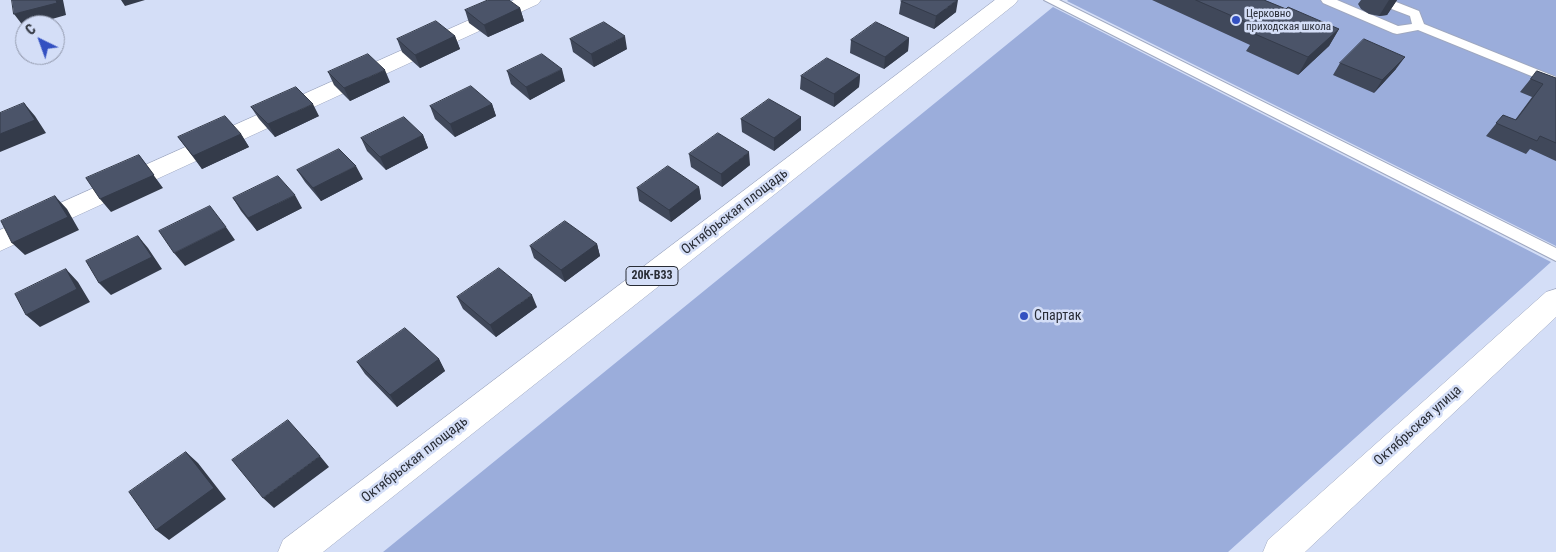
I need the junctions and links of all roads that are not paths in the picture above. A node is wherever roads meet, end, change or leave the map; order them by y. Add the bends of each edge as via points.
1 (531, 0) edge
2 (1008, 0) edge
3 (1050, 0) edge
4 (1328, 0) edge
5 (1380, 0) edge
6 (1420, 26) junction
7 (1556, 82) edge
8 (0, 241) edge
9 (1556, 255) edge
10 (1556, 300) edge
11 (295, 552) edge
12 (1280, 552) edge

1 - 8 street
2 - 11 street, Октябрьская площадь / 20К-В33
3 - 9 lane
4 - 6 lane via 1397,30
5 - 6 lane via 1415,14
6 - 7 lane
10 - 12 street, Октябрьская улица

